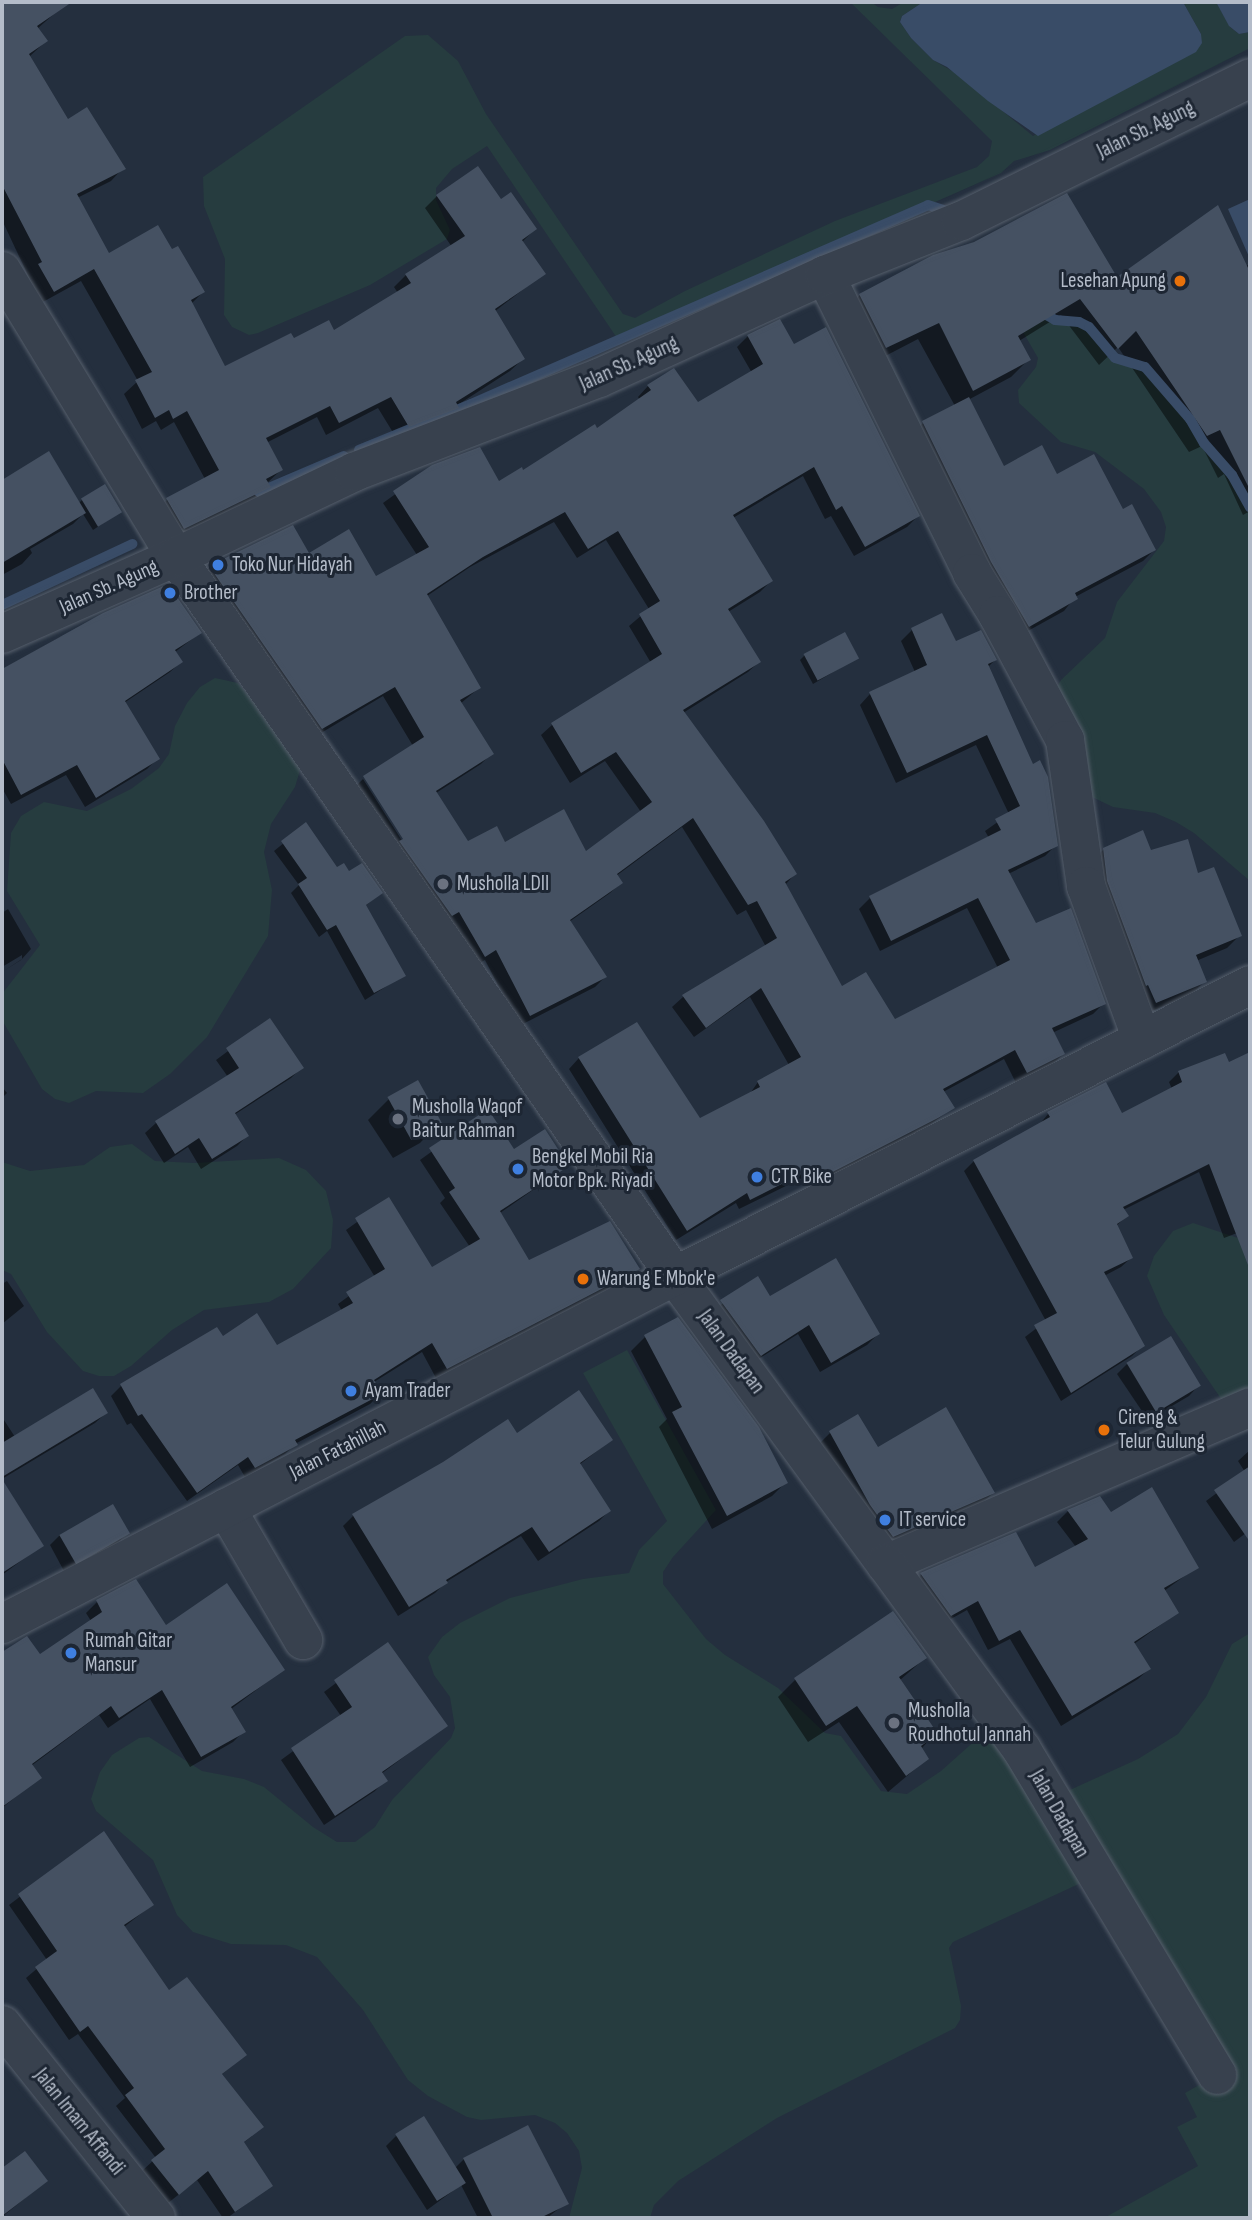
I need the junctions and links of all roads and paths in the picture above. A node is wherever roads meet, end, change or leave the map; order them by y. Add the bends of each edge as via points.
1 (1250, 78) edge
2 (2, 271) edge
3 (825, 275) junction
4 (176, 557) junction
5 (2, 634) edge
6 (1250, 985) edge
7 (1142, 1040) junction
8 (675, 1276) junction
9 (1250, 1408) edge
10 (226, 1508) junction
11 (886, 1564) junction
12 (2, 1624) edge
13 (303, 1640) dead end
14 (2, 2025) edge
15 (1217, 2075) dead end
16 (156, 2218) edge

1 - 3 street, Jalan Sb. Agung via 961,221
2 - 4 street, Jalan Dadapan
3 - 4 street, Jalan Sb. Agung via 599,378 354,472
3 - 7 street via 972,573 1065,740 1086,886
4 - 5 street, Jalan Sb. Agung
4 - 8 street, Jalan Dadapan
6 - 7 street, Jalan Fatahillah
7 - 8 street, Jalan Fatahillah
8 - 10 street, Jalan Fatahillah
8 - 11 street, Jalan Dadapan
9 - 11 street
10 - 12 street, Jalan Fatahillah
10 - 13 street
11 - 15 street, Jalan Dadapan via 1022,1750
14 - 16 street, Jalan Imam Affandi

